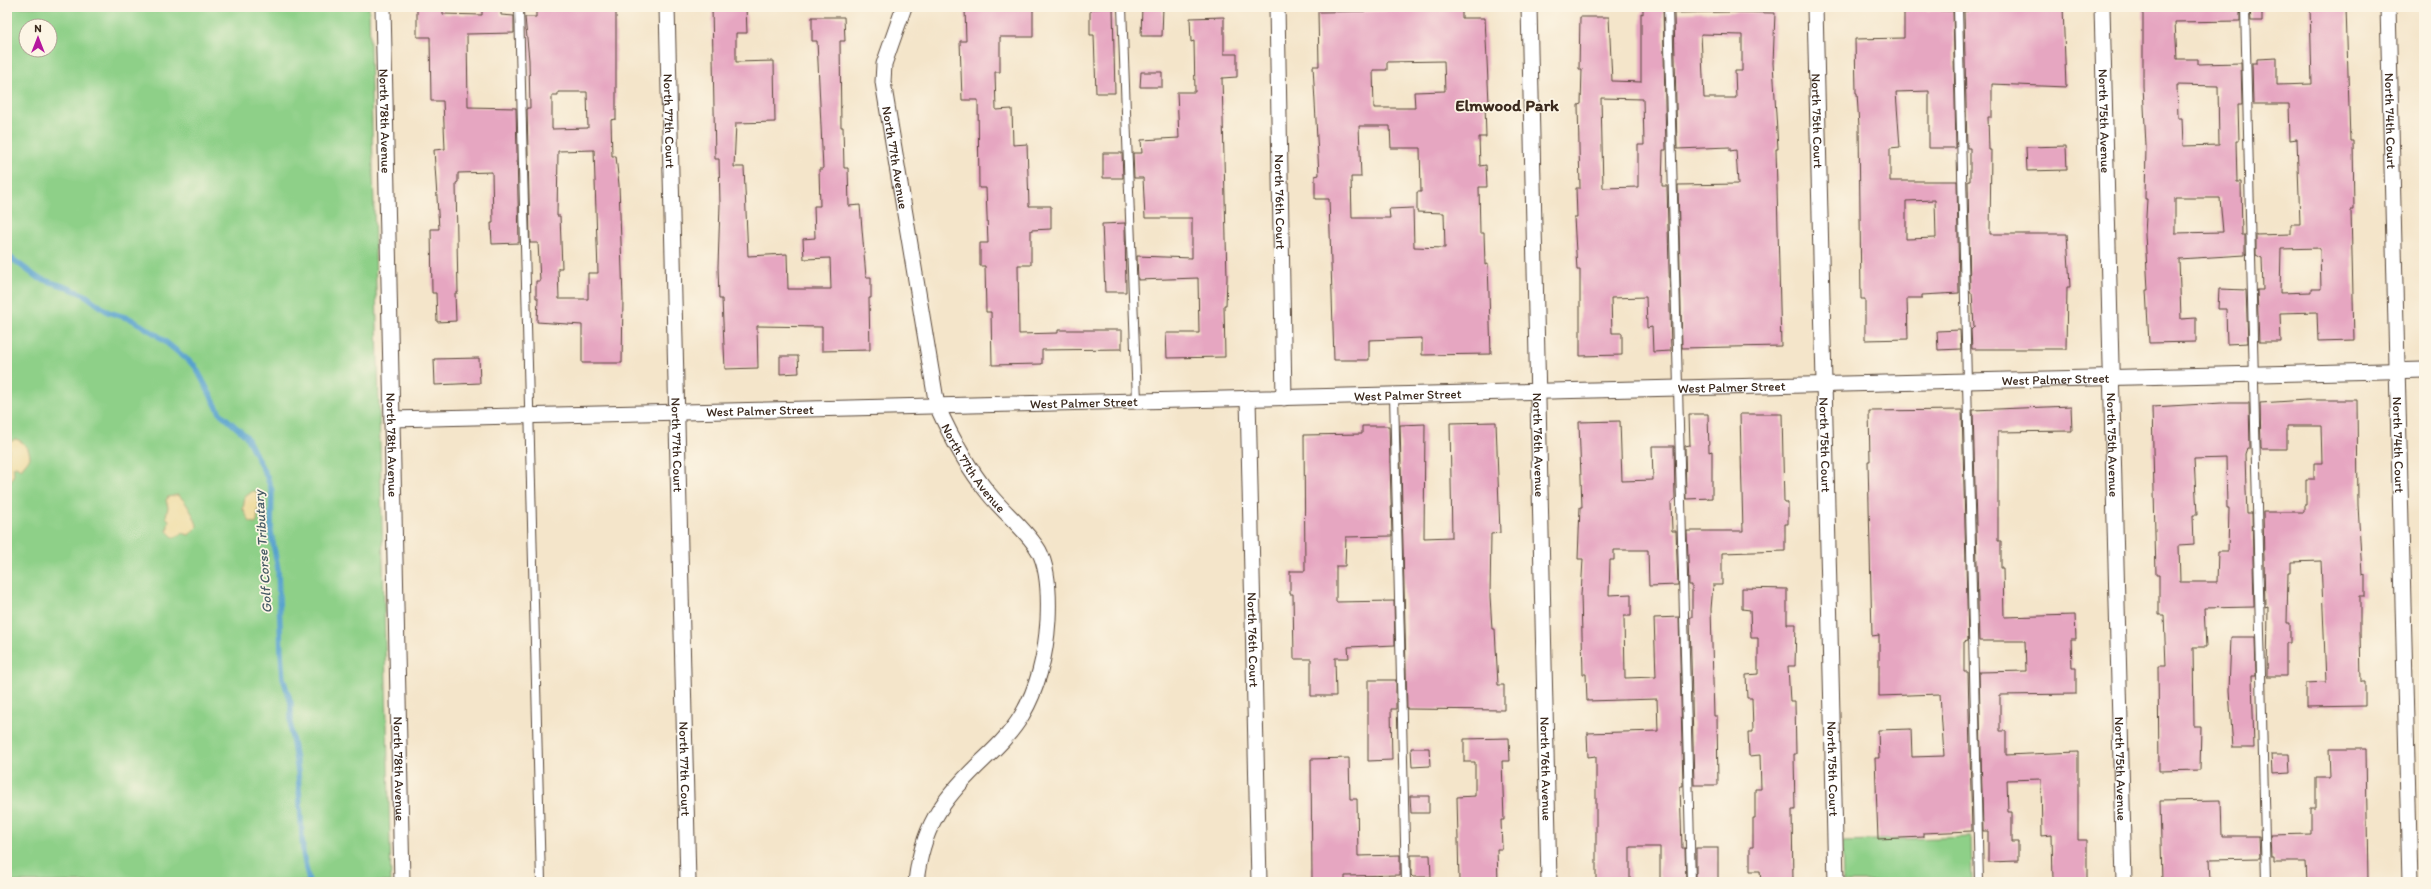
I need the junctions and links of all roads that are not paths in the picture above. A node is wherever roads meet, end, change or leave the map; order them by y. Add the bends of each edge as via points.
1 (383, 7) edge
2 (519, 7) edge
3 (667, 7) edge
4 (904, 7) edge
5 (1122, 7) edge
6 (1277, 7) edge
7 (1529, 7) edge
8 (1668, 7) edge
9 (1815, 7) edge
10 (1958, 7) edge
11 (2102, 7) edge
12 (2246, 7) edge
13 (2388, 7) edge
14 (2397, 370) junction
15 (2424, 370) edge
16 (2253, 374) junction
17 (2112, 377) junction
18 (1967, 381) junction
19 (1824, 384) junction
20 (1678, 388) junction
21 (1538, 391) junction
22 (1394, 395) junction
23 (1248, 398) junction
24 (1284, 398) junction
25 (1137, 401) junction
26 (937, 406) junction
27 (676, 412) junction
28 (529, 416) junction
29 (392, 419) junction
30 (402, 882) edge
31 (541, 882) edge
32 (688, 882) edge
33 (916, 882) edge
34 (1259, 882) edge
35 (1406, 882) edge
36 (1549, 882) edge
37 (1691, 882) edge
38 (1836, 882) edge
39 (1979, 882) edge
40 (2124, 882) edge
41 (2266, 882) edge
42 (2410, 882) edge

1 - 29 street, North 78th Avenue
2 - 28 lane
3 - 27 street, North 77th Court
4 - 26 street, North 77th Avenue via 884,64 883,82
5 - 25 lane
6 - 24 street, North 76th Court
7 - 21 street, North 76th Avenue
8 - 20 lane
9 - 19 street, North 75th Court
10 - 18 lane
11 - 17 street, North 75th Avenue
12 - 16 lane
13 - 14 street, North 74th Court
14 - 15 street, West Palmer Street
14 - 16 street, West Palmer Street
14 - 42 street, North 74th Court
16 - 17 street, West Palmer Street
16 - 41 lane
17 - 18 street, West Palmer Street
17 - 40 street, North 75th Avenue
18 - 19 street, West Palmer Street
18 - 39 lane
19 - 20 street, West Palmer Street
19 - 38 street, North 75th Court
20 - 21 street, West Palmer Street
20 - 37 lane
21 - 22 street, West Palmer Street
21 - 36 street, North 76th Avenue
22 - 24 street, West Palmer Street
22 - 35 lane
23 - 24 street, West Palmer Street
23 - 25 street, West Palmer Street
23 - 34 street, North 76th Court
25 - 26 street, West Palmer Street
26 - 27 street, West Palmer Street
26 - 33 street, North 77th Avenue via 951,437 969,467 1039,551 1046,575 1049,603 1046,642 1036,686 1022,716 1001,743 944,801 927,833 919,858
27 - 28 street, West Palmer Street
27 - 32 street, North 77th Court
28 - 29 street, West Palmer Street
28 - 31 lane
29 - 30 street, North 78th Avenue

